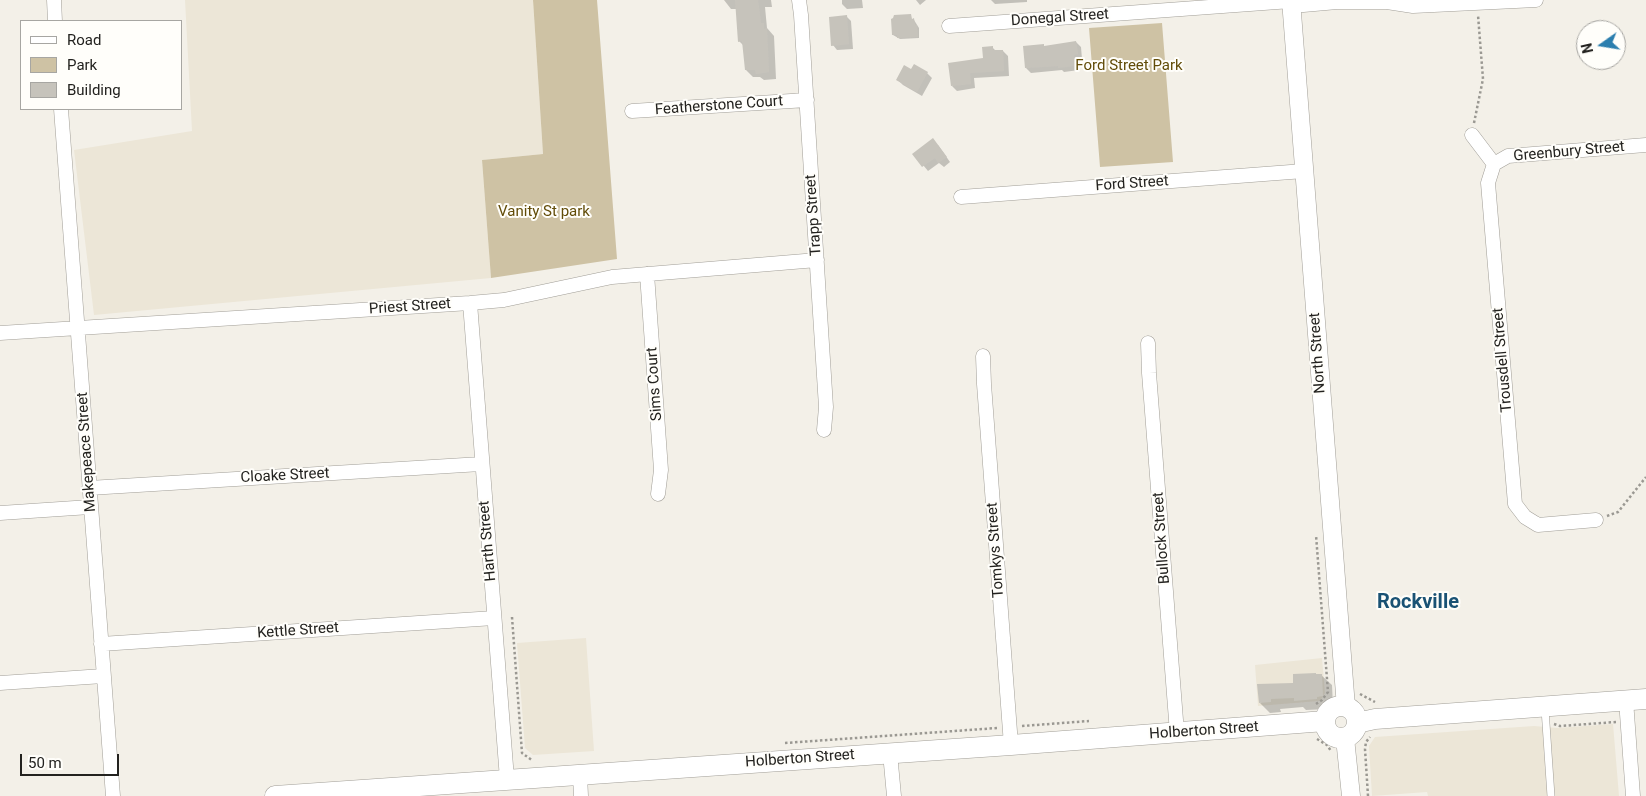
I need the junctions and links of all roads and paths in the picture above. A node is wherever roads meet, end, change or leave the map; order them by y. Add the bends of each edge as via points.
1 (54, 0) edge
2 (799, 0) edge
3 (1536, 0) edge
4 (1292, 2) edge
5 (55, 20) edge
6 (949, 26) dead end
7 (1479, 29) dead end
8 (807, 100) junction
9 (61, 110) edge
10 (632, 112) dead end
11 (1472, 136) joint
12 (1646, 145) edge
13 (1494, 164) junction
14 (1304, 171) junction
15 (961, 198) dead end
16 (817, 260) junction
17 (647, 274) junction
18 (470, 303) junction
19 (78, 327) junction
20 (0, 333) edge
21 (1148, 343) dead end
22 (983, 356) dead end
23 (824, 430) dead end
24 (482, 464) junction
25 (1646, 477) edge
26 (89, 488) junction
27 (658, 494) dead end
28 (90, 507) junction
29 (0, 513) edge
30 (1596, 520) joint
31 (512, 617) dead end
32 (494, 618) junction
33 (102, 644) junction
34 (103, 676) junction
35 (0, 683) edge
36 (1646, 699) edge
37 (1626, 700) junction
38 (1346, 707) junction
39 (1545, 708) junction
40 (1097, 720) dead end
41 (1321, 730) junction
42 (1177, 733) junction
43 (1376, 734) dead end
44 (1011, 736) junction
45 (1345, 738) junction
46 (777, 743) dead end
47 (890, 753) junction
48 (540, 760) dead end
49 (580, 775) junction
50 (507, 779) junction
51 (113, 796) edge
52 (275, 796) edge
53 (581, 796) edge
54 (894, 796) edge
55 (1351, 796) edge
56 (1368, 796) edge
57 (1551, 796) edge
58 (1633, 796) edge

1 - 5 street
2 - 8 street, Trapp Street
3 - 4 street, Donegal Street via 1413,6 1387,2
4 - 6 street, Donegal Street
4 - 14 street, North Street
7 - 11 path via 1483,79
8 - 10 street, Featherstone Court
8 - 16 street, Trapp Street
9 - 19 street, Makepeace Street
11 - 13 street
12 - 13 street, Greenbury Street via 1508,156
13 - 30 street, Trousdell Street via 1488,183 1515,504 1525,517 1538,524
14 - 15 street, Ford Street
14 - 38 street, North Street
16 - 17 street, Priest Street
16 - 23 street, Trapp Street via 826,408
17 - 18 street, Priest Street via 612,277 504,300
17 - 27 street, Sims Court via 661,470
18 - 19 street, Priest Street
18 - 24 street, Harth Street
19 - 20 street, Priest Street
19 - 26 street, Makepeace Street
21 - 42 street, Bullock Street
22 - 44 street, Tomkys Street
24 - 26 street, Cloake Street
24 - 32 street, Harth Street
25 - 30 path via 1618,512
26 - 28 street, Makepeace Street
28 - 29 street
28 - 33 street, Makepeace Street
31 - 48 path via 522,753 531,761
32 - 33 street, Kettle Street
32 - 50 street, Harth Street
33 - 34 street, Makepeace Street
34 - 35 street
34 - 51 street, Makepeace Street
36 - 37 main road
37 - 39 main road
37 - 58 street
38 - 41 main road via 1329,712
38 - 45 main road via 1353,712
39 - 45 main road via 1375,719
39 - 57 lane
40 - 44 path
41 - 42 main road, Holberton Street
41 - 45 main road
41 - 45 path via 1327,745
42 - 44 main road, Holberton Street
43 - 56 path via 1366,742 1365,749
44 - 46 path
44 - 47 main road, Holberton Street
45 - 55 street
47 - 49 main road, Holberton Street
47 - 54 street
49 - 50 main road, Holberton Street
49 - 53 street
50 - 52 main road, Holberton Street

